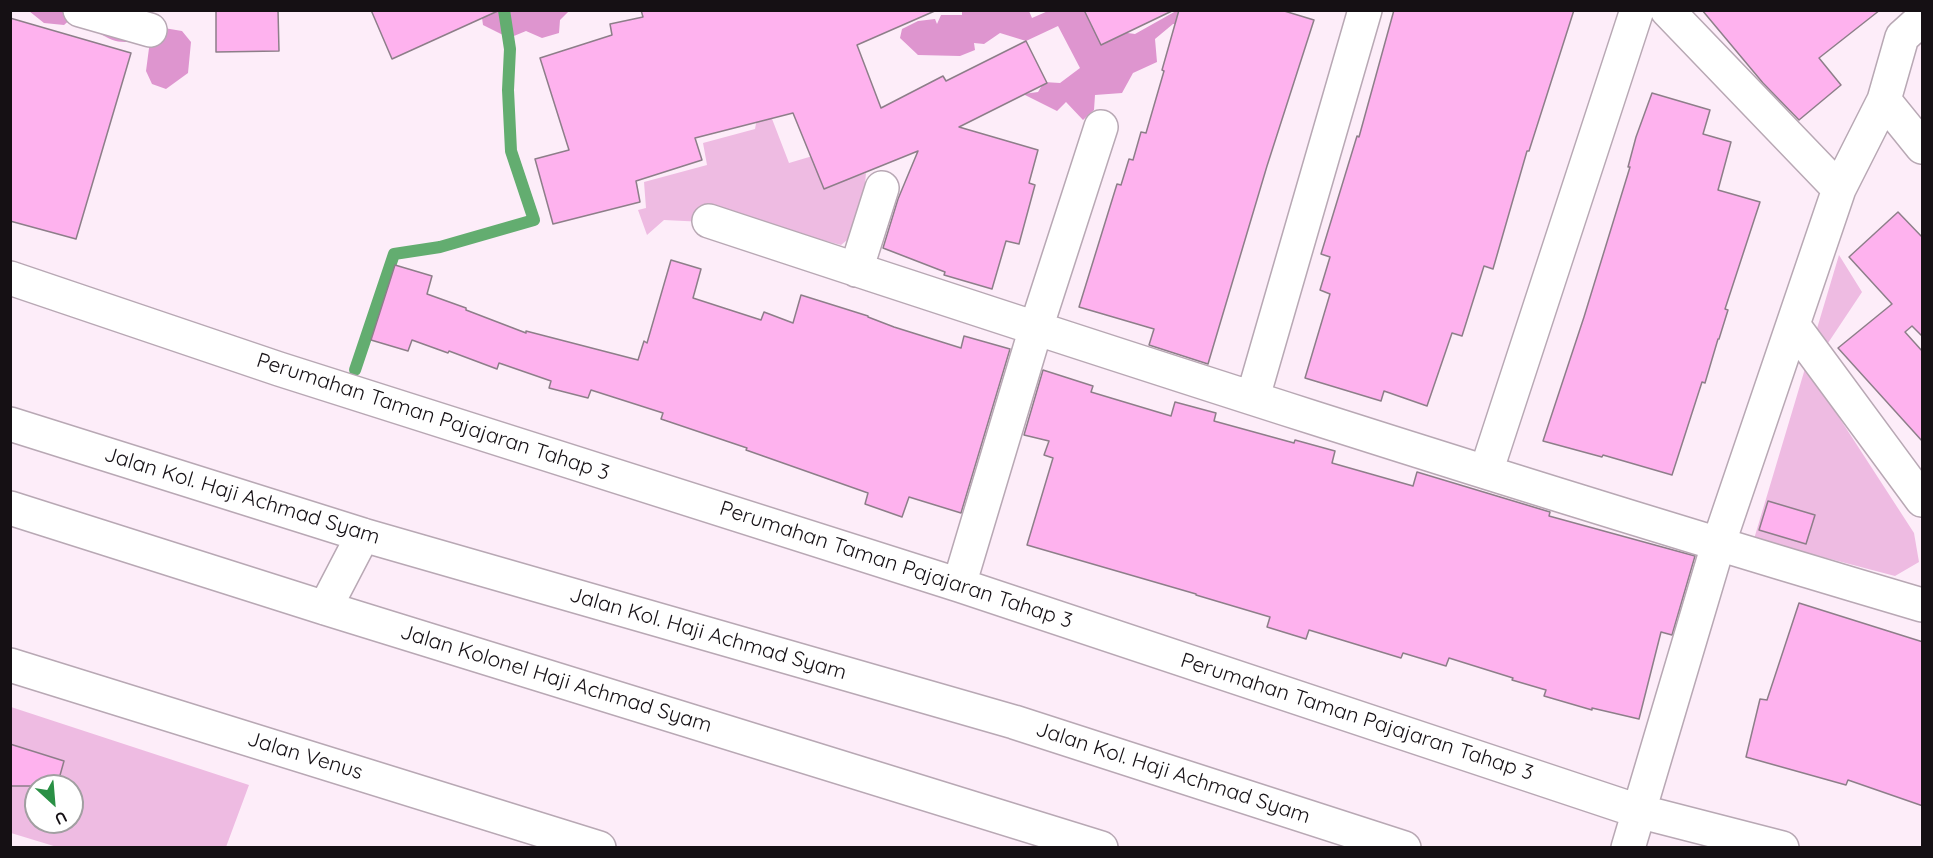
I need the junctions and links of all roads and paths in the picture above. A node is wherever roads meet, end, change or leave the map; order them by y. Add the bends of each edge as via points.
1 (80, 10) edge
2 (1365, 10) edge
3 (1637, 10) edge
4 (1667, 10) edge
5 (1923, 19) edge
6 (150, 30) dead end
7 (1884, 99) junction
8 (1101, 127) dead end
9 (1923, 147) edge
10 (882, 188) dead end
11 (1839, 189) junction
12 (709, 221) dead end
13 (856, 270) junction
14 (10, 278) edge
15 (1793, 325) junction
16 (1036, 328) junction
17 (1253, 397) junction
18 (10, 424) edge
19 (1486, 472) junction
20 (1923, 500) edge
21 (10, 508) edge
22 (363, 535) junction
23 (1718, 545) junction
24 (959, 585) junction
25 (1923, 605) edge
26 (325, 608) junction
27 (10, 665) edge
28 (1638, 811) junction
29 (599, 848) edge
30 (1101, 848) edge
31 (1404, 848) edge
32 (1628, 848) edge
33 (1782, 848) edge

1 - 6 street
2 - 17 street
3 - 19 street
4 - 11 street
5 - 7 street via 1902,37
7 - 9 street
7 - 11 street
8 - 16 street
10 - 13 street
11 - 15 street
12 - 13 street
13 - 16 street
14 - 24 street, Perumahan Taman Pajajaran Tahap 3 via 279,369
15 - 20 street
15 - 23 street
16 - 17 street
16 - 24 street
17 - 19 street
18 - 22 street, Jalan Kol. Haji Achmad Syam
19 - 23 street
21 - 26 street, Jalan Kolonel Haji Achmad Syam
22 - 26 street
22 - 31 street, Jalan Kol. Haji Achmad Syam via 1014,722
23 - 25 street
23 - 28 street
24 - 28 street, Perumahan Taman Pajajaran Tahap 3
26 - 30 street, Jalan Kolonel Haji Achmad Syam
27 - 29 street, Jalan Venus
28 - 32 street
28 - 33 street, Perumahan Taman Pajajaran Tahap 3

